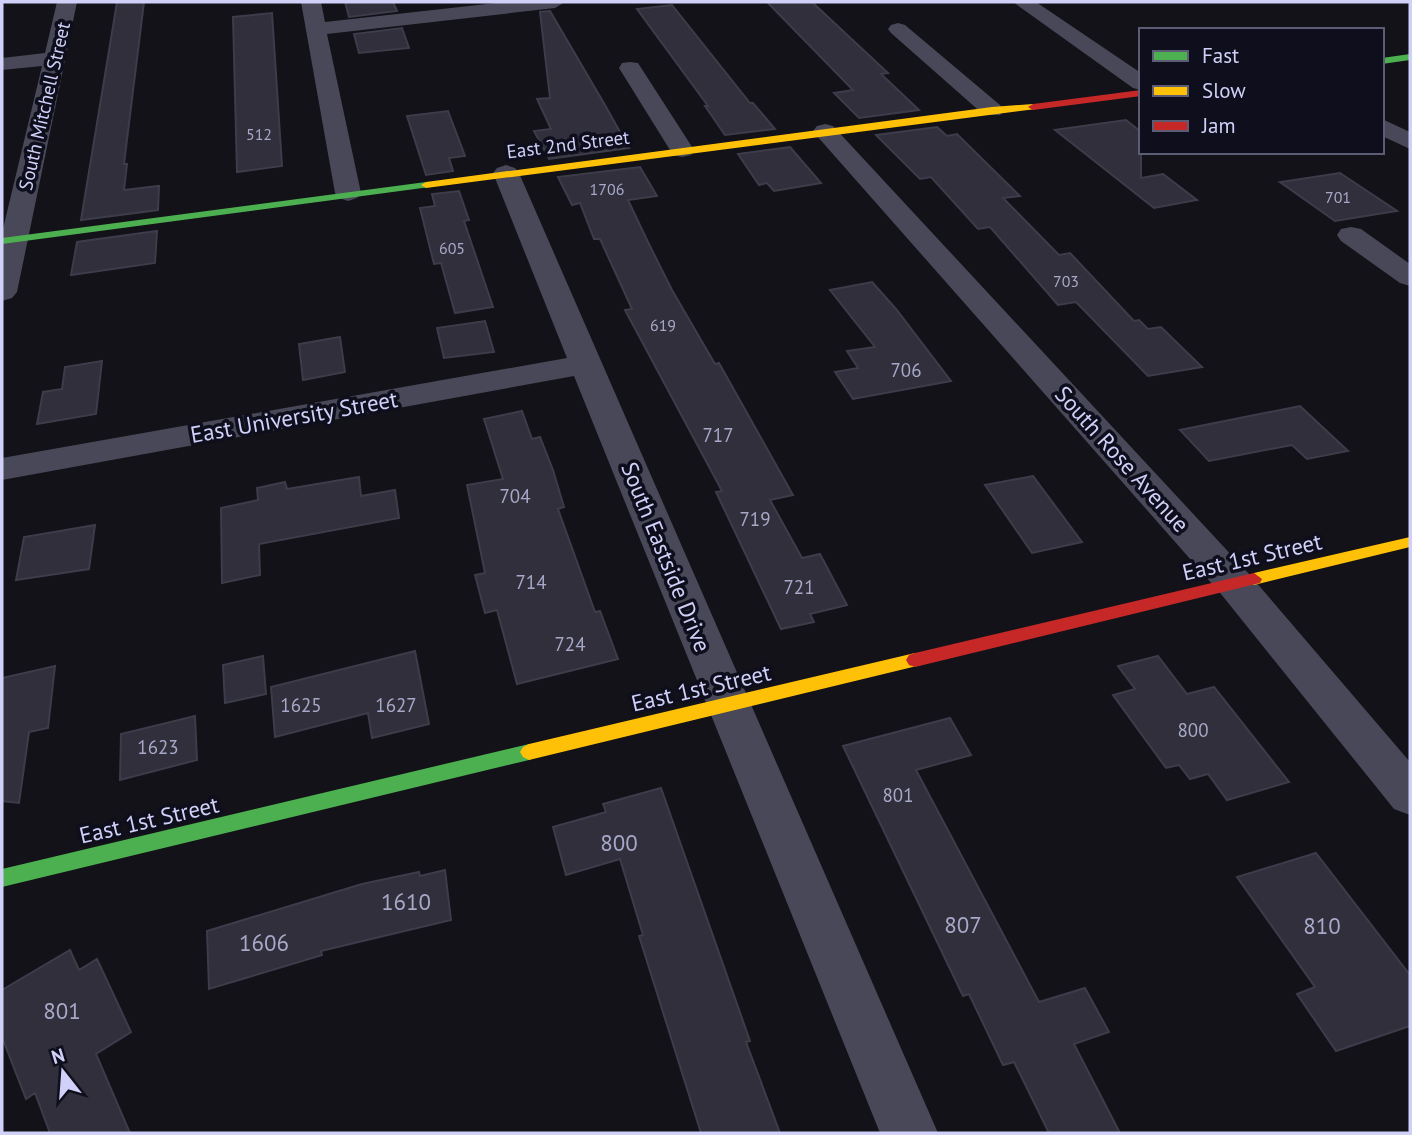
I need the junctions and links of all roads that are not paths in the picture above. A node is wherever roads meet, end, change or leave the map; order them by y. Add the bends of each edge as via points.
1 (67, 2) edge
2 (311, 2) edge
3 (555, 2) edge
4 (1023, 2) edge
5 (316, 29) junction
6 (898, 29) dead end
7 (1410, 57) edge
8 (56, 58) junction
9 (1384, 61) edge
10 (2, 64) edge
11 (630, 68) dead end
12 (1139, 82) edge
13 (1139, 93) edge
14 (992, 110) junction
15 (1384, 127) edge
16 (825, 131) junction
17 (1410, 142) edge
18 (682, 150) junction
19 (506, 173) junction
20 (348, 193) junction
21 (1351, 235) dead end
22 (8, 240) edge
23 (1410, 277) edge
24 (2, 292) edge
25 (587, 365) junction
26 (2, 469) edge
27 (1410, 542) edge
28 (1235, 584) junction
29 (727, 704) junction
30 (1410, 794) edge
31 (2, 878) edge
32 (909, 1133) edge

1 - 8 street, South Mitchell Street
2 - 5 street
3 - 5 street
4 - 12 street
5 - 20 street
6 - 14 street
7 - 9 street
8 - 10 street
8 - 22 street, South Mitchell Street
11 - 18 street
13 - 14 street, East 2nd Street
14 - 16 street, East 2nd Street
15 - 17 street
16 - 18 street, East 2nd Street
16 - 28 street, South Rose Avenue
18 - 19 street, East 2nd Street
19 - 20 street, East 2nd Street
19 - 25 street, South Eastside Drive
20 - 22 street, East 2nd Street
21 - 23 street
22 - 24 street, South Mitchell Street
25 - 26 street, East University Street
25 - 29 street, South Eastside Drive
27 - 28 street, East 1st Street
28 - 29 street, East 1st Street
28 - 30 street, South Rose Avenue
29 - 31 street, East 1st Street
29 - 32 street, South Eastside Drive

